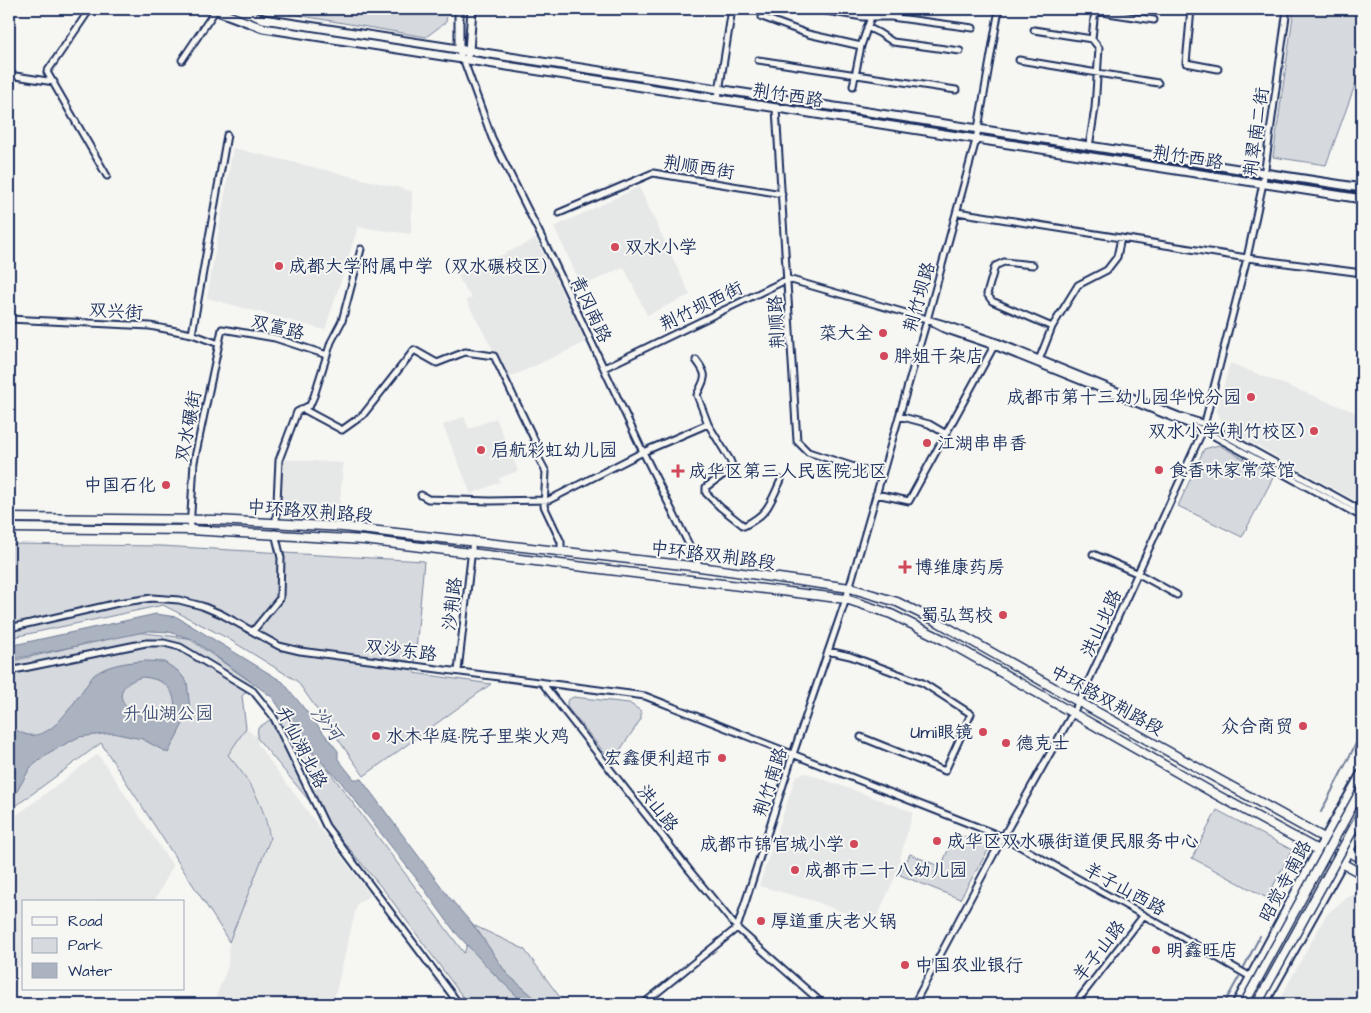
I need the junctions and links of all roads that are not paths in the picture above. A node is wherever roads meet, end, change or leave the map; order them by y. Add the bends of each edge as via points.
1 (90, 9) edge
2 (236, 9) edge
3 (459, 9) edge
4 (472, 9) edge
5 (732, 9) edge
6 (814, 9) edge
7 (892, 9) edge
8 (999, 9) edge
9 (1191, 9) edge
10 (1287, 9) edge
11 (213, 10) edge
12 (244, 10) edge
13 (1095, 10) edge
14 (871, 17) junction
15 (890, 17) junction
16 (234, 18) junction
17 (762, 18) dead end
18 (1154, 20) dead end
19 (242, 21) junction
20 (867, 27) junction
21 (973, 28) dead end
22 (1034, 30) dead end
23 (1092, 39) junction
24 (861, 46) junction
25 (459, 49) junction
26 (469, 51) junction
27 (960, 51) dead end
28 (182, 60) dead end
29 (758, 60) dead end
30 (1019, 60) dead end
31 (464, 61) junction
32 (1218, 69) dead end
33 (1097, 72) junction
34 (9, 75) edge
35 (855, 75) junction
36 (54, 82) junction
37 (1158, 83) dead end
38 (853, 86) dead end
39 (719, 89) junction
40 (956, 90) dead end
41 (718, 98) junction
42 (776, 109) junction
43 (978, 129) junction
44 (227, 135) dead end
45 (976, 140) junction
46 (1089, 146) junction
47 (1265, 173) junction
48 (107, 176) dead end
49 (1263, 184) junction
50 (1362, 188) edge
51 (782, 194) junction
52 (1362, 199) edge
53 (957, 212) junction
54 (559, 213) dead end
55 (1121, 238) junction
56 (361, 249) dead end
57 (1247, 258) junction
58 (1033, 265) dead end
59 (1362, 273) edge
60 (788, 279) junction
61 (9, 319) edge
62 (927, 320) junction
63 (1052, 327) junction
64 (222, 329) joint
65 (192, 334) junction
66 (219, 344) junction
67 (994, 346) junction
68 (327, 355) junction
69 (696, 360) dead end
70 (1038, 361) junction
71 (604, 368) junction
72 (303, 409) junction
73 (899, 416) junction
74 (708, 424) junction
75 (1204, 427) junction
76 (946, 434) junction
77 (643, 452) junction
78 (882, 476) junction
79 (780, 480) dead end
80 (876, 494) junction
81 (421, 495) dead end
82 (544, 500) junction
83 (1362, 510) edge
84 (1362, 517) edge
85 (9, 518) edge
86 (190, 520) junction
87 (276, 522) junction
88 (9, 528) edge
89 (190, 530) junction
90 (275, 533) junction
91 (473, 540) junction
92 (561, 552) junction
93 (472, 553) junction
94 (1093, 554) dead end
95 (700, 567) junction
96 (1139, 574) junction
97 (850, 588) junction
98 (1177, 595) dead end
99 (846, 599) junction
100 (9, 628) edge
101 (253, 631) junction
102 (828, 651) junction
103 (9, 671) edge
104 (458, 671) junction
105 (543, 684) junction
106 (1079, 702) junction
107 (1074, 713) junction
108 (861, 737) dead end
109 (793, 754) junction
110 (1362, 772) edge
111 (1362, 788) edge
112 (1362, 813) edge
113 (1362, 828) edge
114 (1003, 837) junction
115 (1324, 839) junction
116 (1318, 850) junction
117 (1349, 851) junction
118 (1362, 859) edge
119 (1343, 863) junction
120 (1362, 874) edge
121 (1144, 915) junction
122 (737, 928) junction
123 (1251, 977) junction
124 (1273, 989) junction
125 (459, 1004) edge
126 (643, 1004) edge
127 (823, 1004) edge
128 (914, 1004) edge
129 (1075, 1004) edge
130 (1236, 1004) edge
131 (1244, 1004) edge
132 (1257, 1004) edge
133 (1264, 1004) edge

1 - 36 street via 47,72
2 - 12 main road, 荆竹西路
2 - 16 street
3 - 25 main road
4 - 26 main road
5 - 39 street
6 - 14 street
7 - 15 street
8 - 43 street, 荆竹坝路
9 - 32 street via 1186,63
10 - 47 street, 荆翠南二街
11 - 16 main road, 荆竹西路
11 - 28 street
12 - 19 street
12 - 25 main road, 荆竹西路 via 263,19
13 - 18 street
13 - 23 street
14 - 15 street
14 - 20 street
15 - 21 street
16 - 19 main road, 荆竹西路
17 - 24 street via 808,34
19 - 31 main road, 荆竹西路 via 263,28
20 - 24 street
20 - 27 street via 893,42
22 - 23 street
23 - 33 street via 1099,48
24 - 35 street
25 - 26 main road, 荆竹西路
25 - 31 main road
26 - 31 main road
26 - 39 main road, 荆竹西路
29 - 35 street
30 - 33 street
31 - 41 main road, 荆竹西路
31 - 71 street, 青冈南路 via 492,138
33 - 37 street
33 - 46 street
34 - 36 street
35 - 38 street
35 - 40 street
36 - 48 street
39 - 41 street
39 - 43 main road, 荆竹西路
41 - 42 main road, 荆竹西路
42 - 45 main road, 荆竹西路
42 - 51 street, 荆顺路
43 - 45 street, 荆竹坝路
43 - 46 main road, 荆竹西路
44 - 65 street
45 - 49 main road, 荆竹西路
45 - 53 street, 荆竹坝路
46 - 47 main road, 荆竹西路
47 - 49 street, 荆翠南二街
47 - 50 main road, 荆竹西路
49 - 52 main road, 荆竹西路
49 - 57 street, 荆翠南二街
51 - 54 street, 荆顺西街 via 653,173
51 - 60 street, 荆顺路
53 - 55 street
53 - 62 street, 荆竹坝路
55 - 57 street
55 - 63 street via 1117,257 1106,270 1078,285
56 - 68 street via 342,321
57 - 59 street
57 - 75 street, 洪山北路
58 - 63 street via 1004,262 994,266 987,294 992,300
60 - 62 street
60 - 71 street, 荆竹坝西街
60 - 78 street, 荆顺路 via 797,441 808,452
61 - 65 street, 双兴街 via 150,326
62 - 67 street
62 - 70 street via 997,342
62 - 73 street, 荆竹坝路
63 - 70 street
64 - 66 street, 双水碾街
64 - 68 street, 双富路 via 275,338
65 - 66 street, 双兴街
66 - 86 street, 双水碾街 via 194,462
67 - 70 street
67 - 76 street
68 - 72 street via 310,405
69 - 74 street via 705,372 705,381 697,395
70 - 75 street
71 - 77 street, 青冈南路
72 - 82 street via 342,430 363,415 414,350 437,363 465,352 494,356 535,441 537,455 546,472
72 - 87 street via 297,412 279,460
73 - 76 street via 929,424
73 - 78 street, 荆竹坝路
74 - 77 street
74 - 79 street via 733,468 706,487 706,493 744,526 766,512
75 - 83 street
75 - 84 street
75 - 96 street, 洪山北路
76 - 80 street via 909,501
77 - 82 street
77 - 95 street, 青冈南路
78 - 80 street, 荆竹坝路
80 - 97 street, 荆竹坝路
81 - 82 street via 428,499
82 - 92 street via 561,542
85 - 86 main road, 中环路双荆路段
86 - 87 main road, 中环路双荆路段
86 - 89 street, 双水碾街
87 - 91 main road, 中环路双荆路段
88 - 89 main road, 中环路双荆路段
89 - 90 main road, 中环路双荆路段
90 - 93 main road, 中环路双荆路段
90 - 101 street via 281,558 280,598
91 - 92 main road, 中环路双荆路段
91 - 93 street, 沙荆路
92 - 95 main road, 中环路双荆路段
93 - 99 main road, 中环路双荆路段
93 - 104 street, 沙荆路
94 - 96 street
95 - 97 main road, 中环路双荆路段
96 - 98 street
96 - 106 street, 洪山北路
97 - 99 street, 荆竹南路
97 - 106 main road, 中环路双荆路段 via 897,602 938,622
99 - 102 street, 荆竹南路
99 - 107 main road, 中环路双荆路段 via 891,614 944,640
100 - 101 street, 双沙东路 via 152,598 202,606
101 - 104 street, 双沙东路 via 279,646 300,651
102 - 108 street via 923,683 971,714 945,771
102 - 109 street, 荆竹南路
103 - 125 street, 升仙湖北路 via 146,643 164,643 180,647 253,691 274,716 326,826
104 - 105 street, 双沙东路
105 - 109 street, 双沙东路 via 645,696
105 - 122 street, 洪山路
106 - 107 street, 洪山北路
106 - 115 main road, 中环路双荆路段
107 - 114 street, 洪山北路
107 - 116 main road, 中环路双荆路段
109 - 114 street, 羊子山西路
109 - 122 street, 荆竹南路
110 - 115 main road, 昭觉寺南路
111 - 131 main road, 昭觉寺南路, bridge
112 - 132 main road, 昭觉寺南路, bridge
113 - 117 main road
114 - 121 street, 羊子山西路
114 - 128 street, 洪山北路
115 - 116 main road, 昭觉寺南路
115 - 117 main road, 中环路双荆路段
116 - 119 main road, 中环路双荆路段
116 - 123 main road, 昭觉寺南路
117 - 118 main road, 中环路双荆路段
117 - 119 main road
119 - 120 main road, 中环路双荆路段
119 - 124 main road
121 - 123 street, 羊子山西路
121 - 129 street, 羊子山路
122 - 126 street
122 - 127 street, 洪山路
123 - 124 street, 羊子山西路
123 - 130 main road, 昭觉寺南路
124 - 133 main road

